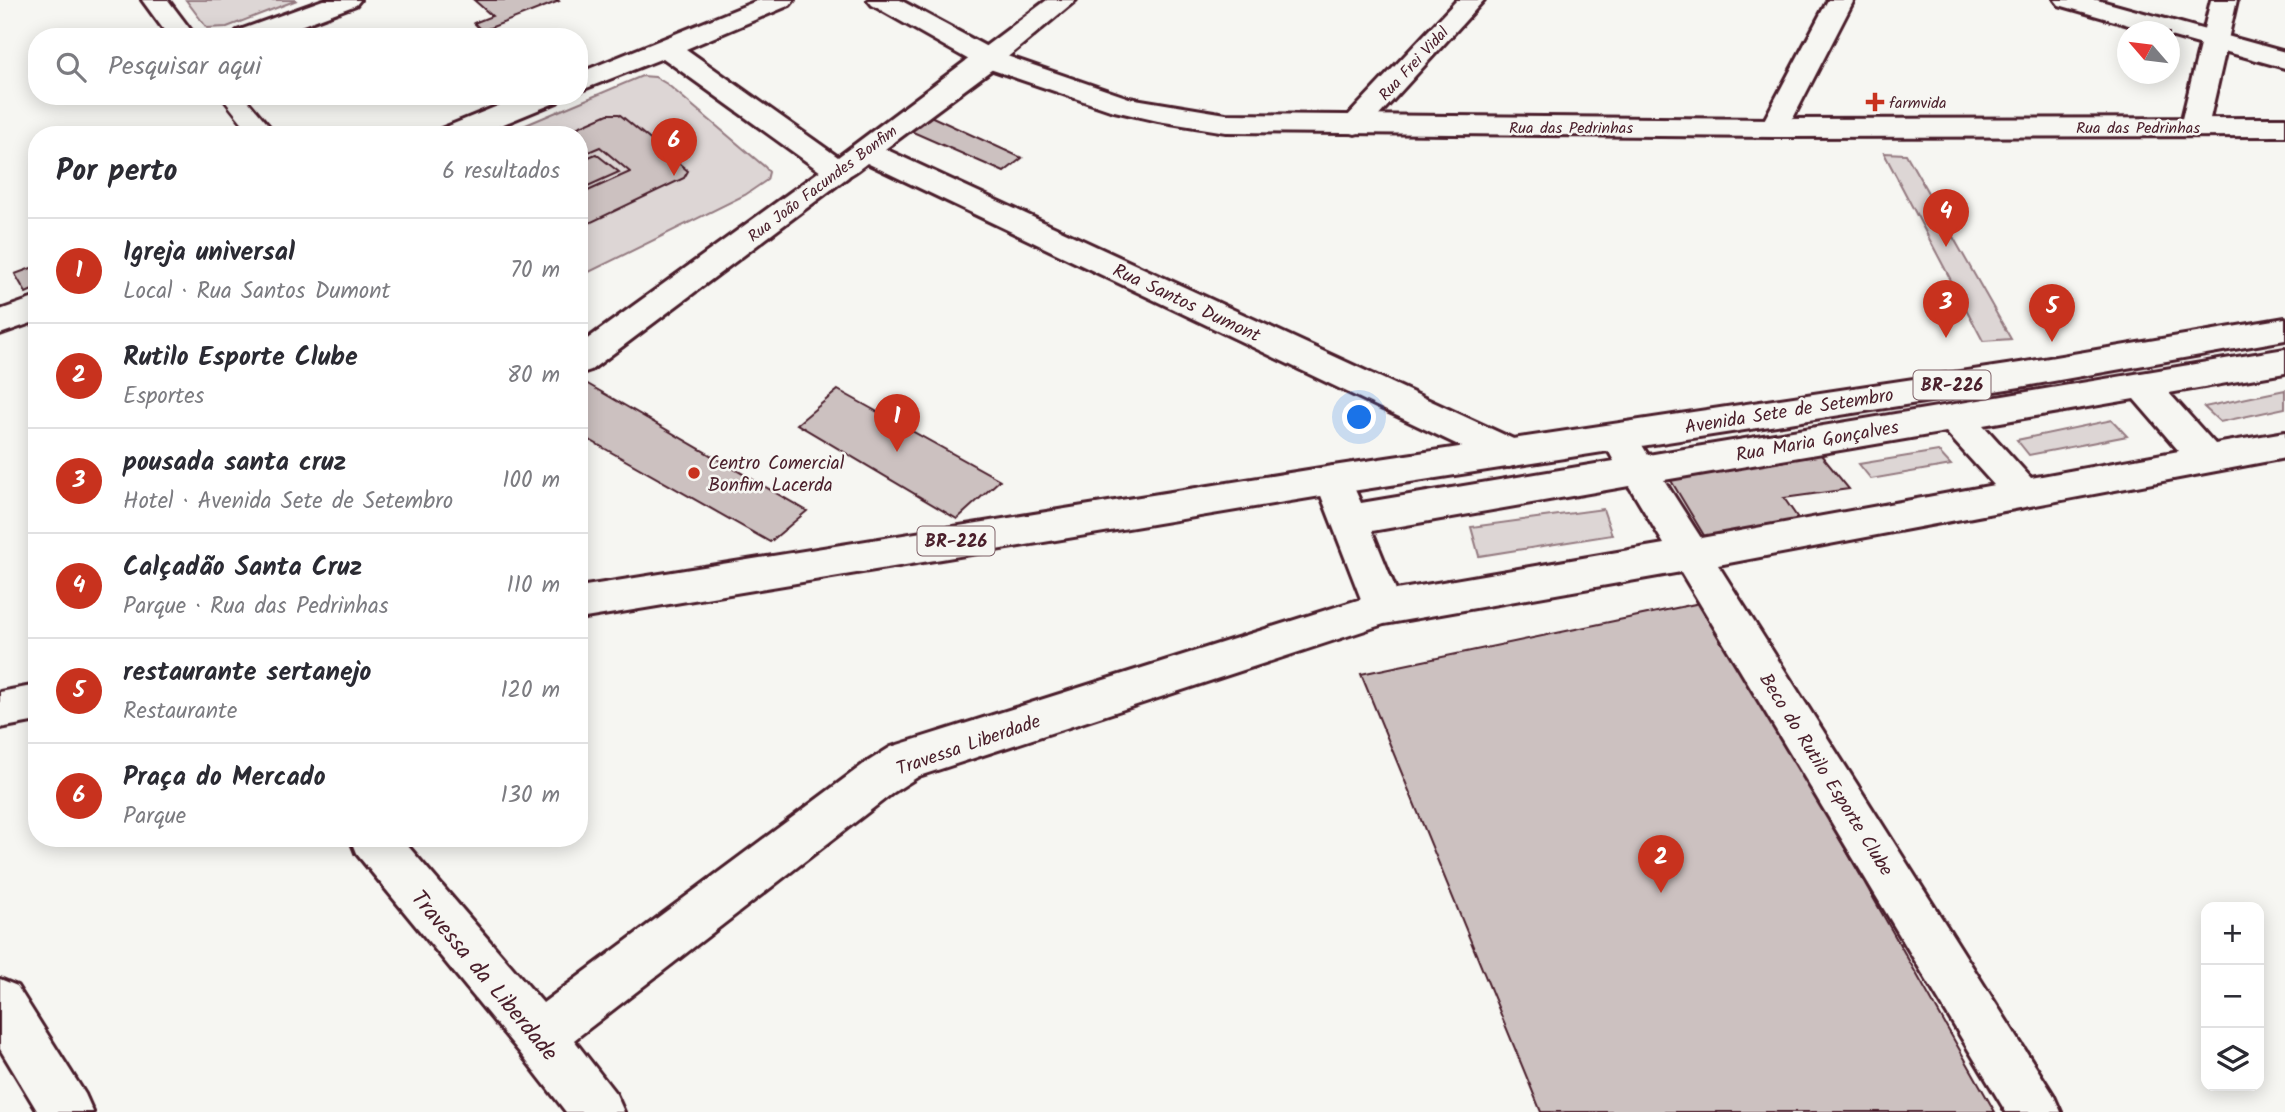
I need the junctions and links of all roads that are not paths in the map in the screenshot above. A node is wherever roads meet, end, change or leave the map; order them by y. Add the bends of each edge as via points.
1 (155, 0) edge
2 (347, 0) edge
3 (781, 0) edge
4 (881, 0) edge
5 (1063, 0) edge
6 (1471, 0) edge
7 (1841, 0) edge
8 (2068, 0) edge
9 (2224, 0) edge
10 (176, 28) edge
11 (271, 28) edge
12 (2214, 41) junction
13 (667, 48) junction
14 (988, 60) junction
15 (2285, 60) edge
16 (588, 79) edge
17 (240, 105) edge
18 (525, 105) edge
19 (1355, 125) junction
20 (257, 126) edge
21 (473, 126) edge
22 (2194, 127) junction
23 (2285, 127) edge
24 (1774, 128) junction
25 (865, 151) junction
26 (838, 171) junction
27 (28, 312) edge
28 (0, 323) edge
29 (2285, 329) edge
30 (588, 355) edge
31 (2285, 361) edge
32 (2141, 385) junction
33 (1954, 417) junction
34 (2285, 444) edge
35 (1509, 453) junction
36 (1629, 453) junction
37 (2207, 459) junction
38 (1333, 480) junction
39 (2024, 494) junction
40 (1349, 520) junction
41 (1692, 555) junction
42 (588, 602) edge
43 (1384, 608) junction
44 (28, 705) edge
45 (0, 710) edge
46 (380, 847) edge
47 (0, 1003) edge
48 (539, 1035) junction
49 (67, 1112) edge
50 (598, 1112) edge
51 (2035, 1112) edge

1 - 10 street
2 - 11 street
3 - 13 street
4 - 14 street, Rua das Pedrinhas
5 - 14 street, Rua João Facundes Bonfim
6 - 19 street, Rua Frei Vidal
7 - 24 street
8 - 12 street
9 - 12 street
12 - 15 street
12 - 22 street
13 - 16 street
13 - 26 street
14 - 19 street, Rua das Pedrinhas via 1158,113 1226,123
14 - 25 street, Rua João Facundes Bonfim
17 - 20 street
18 - 21 street
19 - 24 street, Rua das Pedrinhas
22 - 23 street, Rua das Pedrinhas
22 - 24 street, Rua das Pedrinhas
25 - 26 street, Rua João Facundes Bonfim
25 - 35 street, Rua Santos Dumont
26 - 30 street, Rua João Facundes Bonfim
27 - 28 street
29 - 36 street, Avenida Sete de Setembro / BR-226 via 2020,375
31 - 32 street, Rua Maria Gonçalves
32 - 33 street, Rua Maria Gonçalves
32 - 37 street
33 - 36 street, Rua Maria Gonçalves
33 - 39 street
34 - 37 street
35 - 36 street, Avenida Sete de Setembro / BR-226
35 - 38 street, Avenida Sete de Setembro / BR-226
36 - 40 street, Rua Maria Gonçalves
36 - 41 street, Beco do Rutilo Esporte Clube
37 - 39 street
38 - 40 street
38 - 42 street, BR-226
39 - 41 street
40 - 43 street
41 - 43 street
41 - 51 street, Beco do Rutilo Esporte Clube
43 - 48 street, Travessa Liberdade via 906,761
44 - 45 street
46 - 48 street, Travessa da Liberdade
47 - 49 street
48 - 50 street, Travessa da Liberdade

